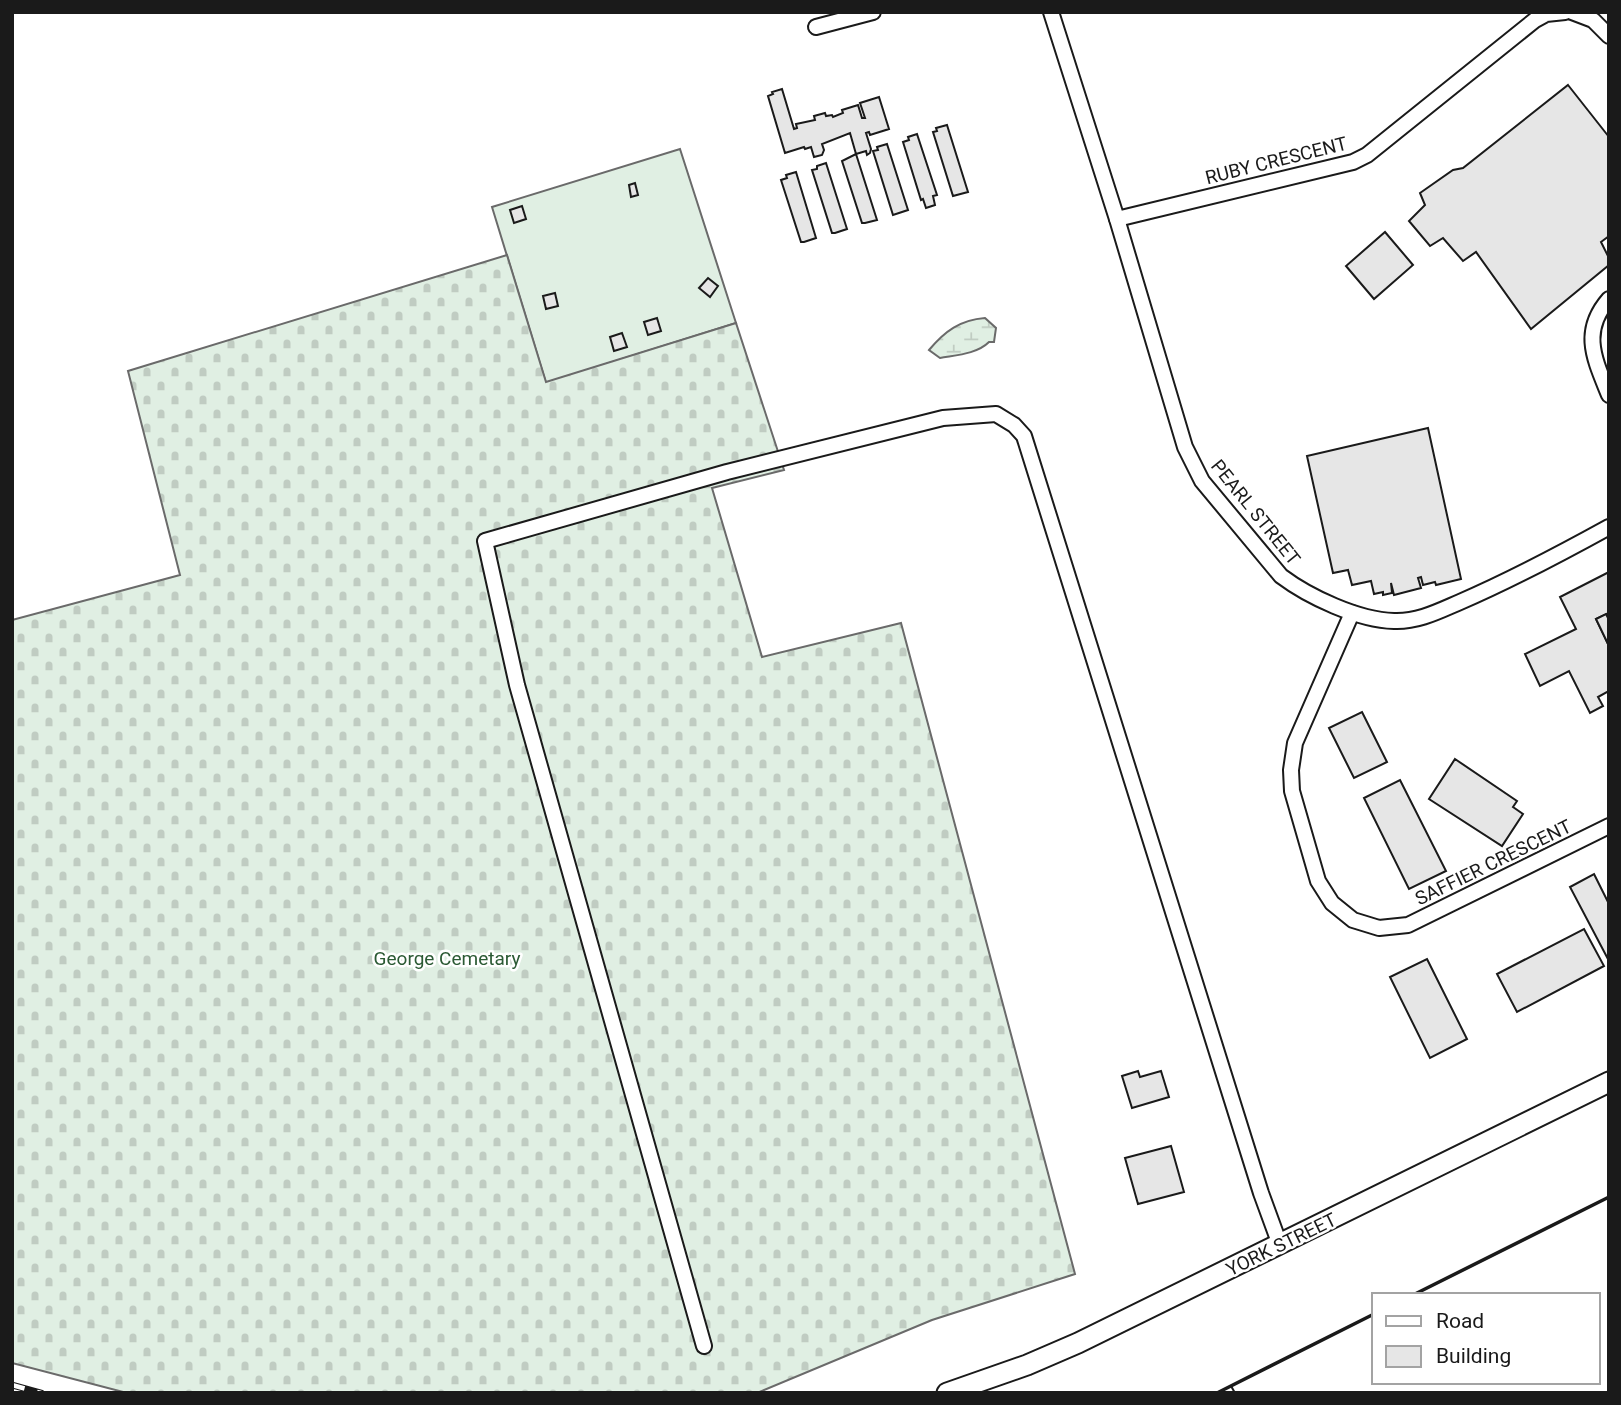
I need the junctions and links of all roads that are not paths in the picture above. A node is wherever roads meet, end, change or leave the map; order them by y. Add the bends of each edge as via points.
1 (873, 12) edge
2 (1051, 12) edge
3 (1565, 12) edge
4 (1572, 12) edge
5 (816, 27) dead end
6 (1609, 36) edge
7 (1117, 219) junction
8 (1609, 299) edge
9 (1609, 395) edge
10 (1609, 527) edge
11 (1352, 613) junction
12 (1609, 826) edge
13 (1609, 1082) edge
14 (1280, 1245) junction
15 (704, 1346) dead end
16 (947, 1393) edge

1 - 5 street
2 - 7 street, PEARL STREET
3 - 7 street, RUBY CRESCENT via 1535,20 1367,156
4 - 6 street via 1593,20
7 - 11 street, PEARL STREET via 1185,447 1202,481 1280,576
8 - 9 street via 1598,313 1592,345
10 - 11 street, PEARL STREET via 1497,586 1422,618 1393,621
11 - 12 street, SAFFIER CRESCENT via 1295,743 1291,770 1296,811 1318,881 1332,903 1353,920 1379,928 1408,925
13 - 14 main road, YORK STREET
14 - 15 street via 1024,436 996,414 943,418 727,472 485,541 517,685
14 - 16 main road, YORK STREET via 1053,1354

